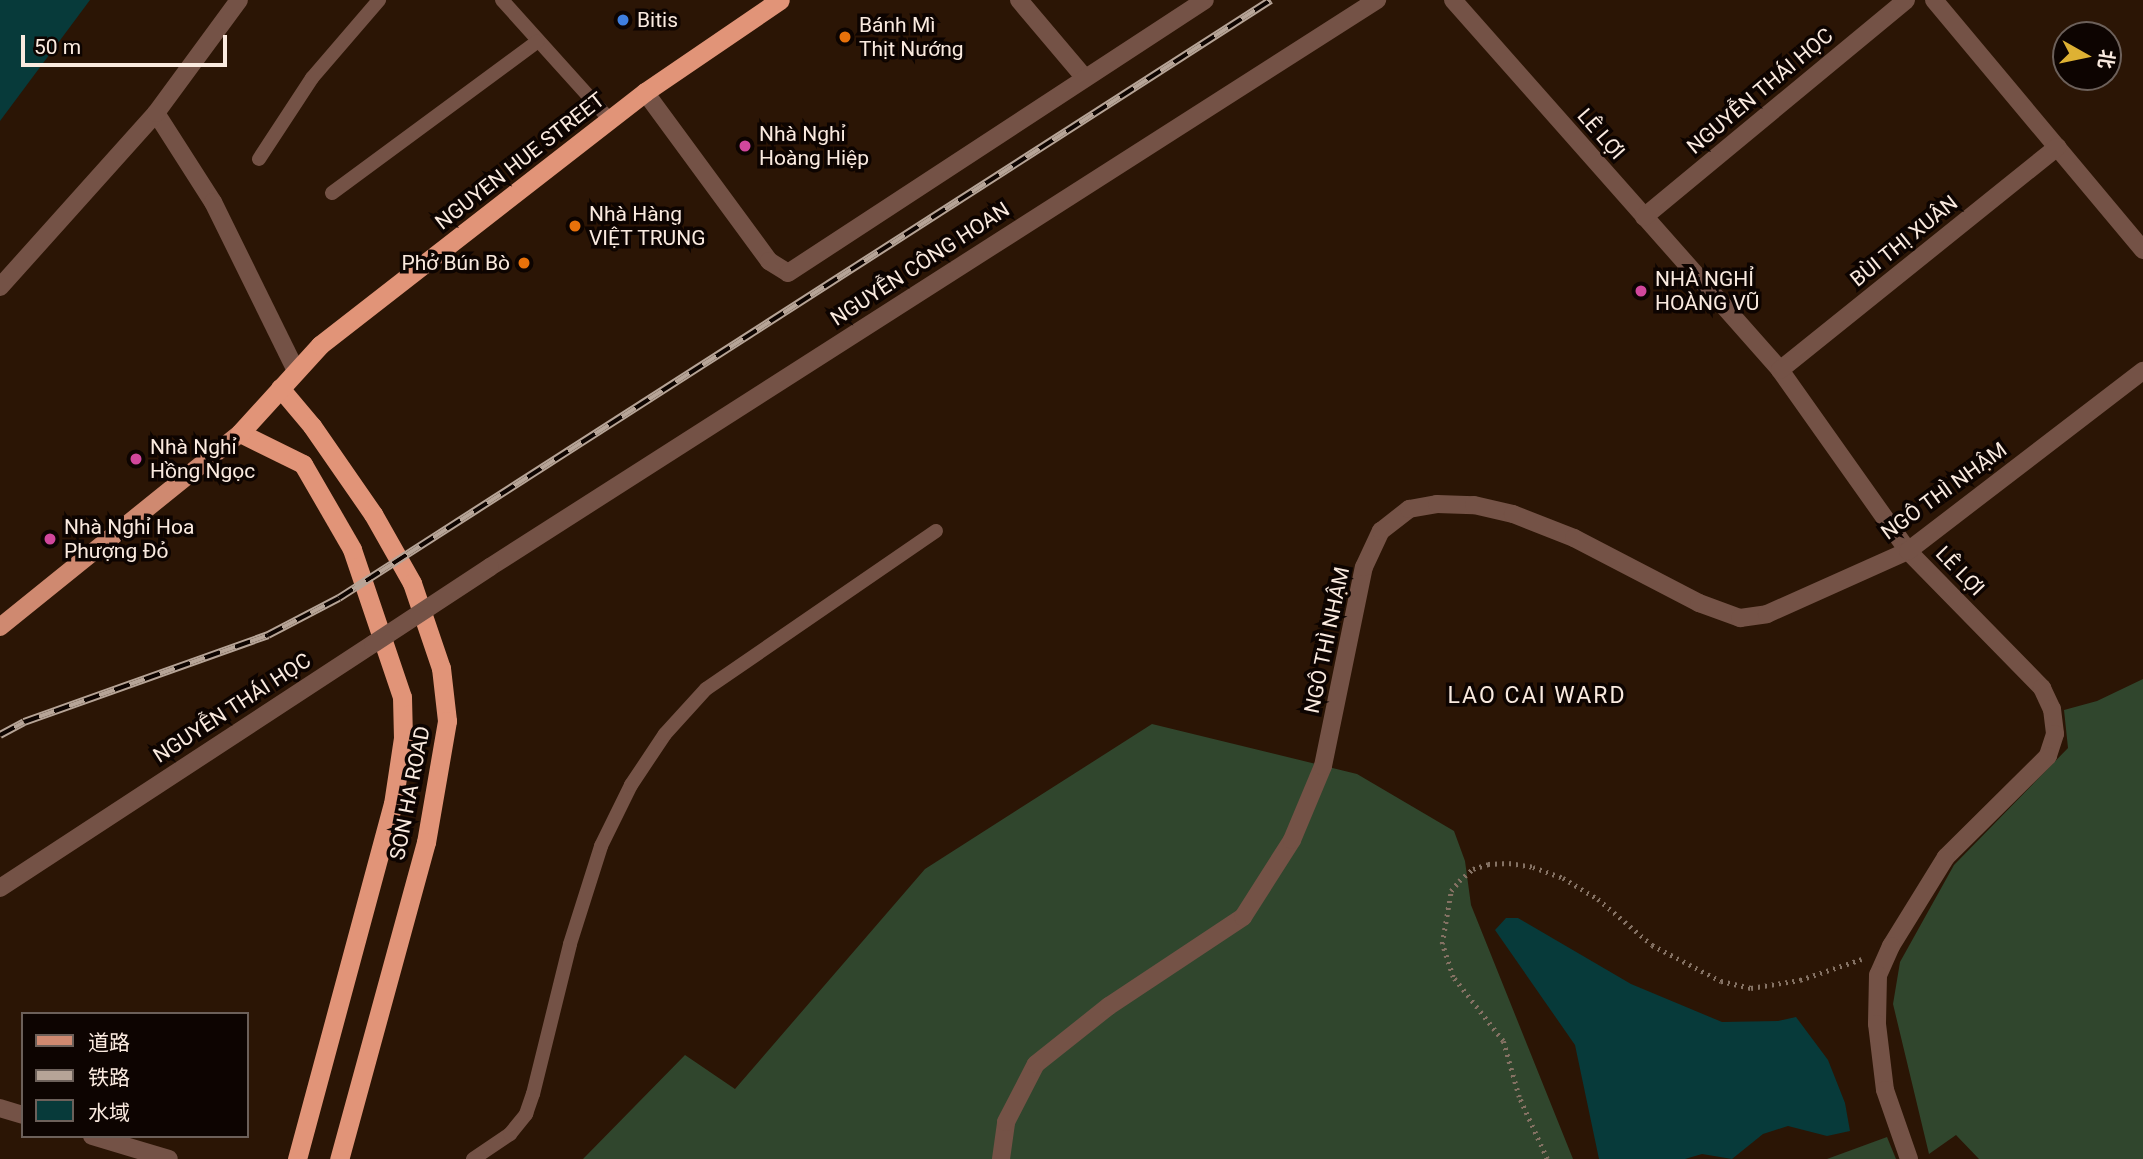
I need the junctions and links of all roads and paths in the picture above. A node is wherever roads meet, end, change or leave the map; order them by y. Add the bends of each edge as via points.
1 (239, 0) edge
2 (379, 0) edge
3 (502, 0) edge
4 (780, 0) edge
5 (1018, 0) edge
6 (1205, 0) edge
7 (1377, 0) edge
8 (1453, 0) edge
9 (1906, 0) edge
10 (1934, 0) edge
11 (537, 42) junction
12 (1084, 77) junction
13 (645, 92) junction
14 (156, 113) junction
15 (610, 120) junction
16 (2057, 147) junction
17 (259, 159) dead end
18 (332, 193) dead end
19 (1644, 217) junction
20 (2143, 250) edge
21 (0, 288) edge
22 (1780, 370) junction
23 (296, 371) junction
24 (2143, 371) edge
25 (281, 388) junction
26 (240, 433) junction
27 (936, 531) dead end
28 (1908, 551) junction
29 (490, 567) joint
30 (0, 627) edge
31 (0, 888) edge
32 (1891, 946) junction
33 (0, 1108) edge
34 (21, 1114) edge
35 (99, 1138) edge
36 (169, 1159) edge
37 (297, 1159) edge
38 (339, 1159) edge
39 (473, 1159) edge
40 (1001, 1159) edge
41 (1547, 1159) edge
42 (1909, 1159) edge

1 - 14 street
2 - 17 lane via 312,78
3 - 11 lane
4 - 13 highway, NGUYEN HUE STREET
5 - 12 street
6 - 12 street
7 - 29 street, NGUYỄN CÔNG HOAN
8 - 19 street, LÊ LỢI
9 - 19 street, NGUYỄN THÁI HỌC
10 - 16 street
11 - 15 lane
11 - 18 lane
12 - 13 street via 788,273 769,261
13 - 15 highway, NGUYEN HUE STREET
14 - 21 street
14 - 23 street via 213,202
15 - 23 highway, NGUYEN HUE STREET via 320,345
16 - 20 street
16 - 22 street, BÙI THỊ XUÂN
19 - 22 street, LÊ LỢI
22 - 28 street, LÊ LỢI
23 - 25 highway, NGUYEN HUE STREET
24 - 28 street, NGÔ THÌ NHẬM
25 - 26 highway, NGUYEN HUE STREET
25 - 38 highway, SON HA ROAD via 373,514 412,583 441,668 447,721 426,842
26 - 30 main road
26 - 37 highway, SON HA ROAD via 303,464 352,549 402,696 403,738 393,804
27 - 39 lane via 706,688 665,734 631,785 601,845 526,1114 510,1134
28 - 32 street, LÊ LỢI via 2042,688 2056,734 2048,756 1946,857
28 - 40 street, NGÔ THÌ NHẬM via 1779,609 1740,618 1699,603 1574,538 1513,514 1474,505 1409,509 1381,531 1364,567 1322,766 1292,840 1243,917 1109,1006 1037,1064 1006,1122
29 - 31 street, NGUYỄN THÁI HỌC, bridge
32 - 41 path via 1843,968 1752,988 1721,981 1652,945 1598,899 1563,878 1509,863 1473,869 1451,891 1442,944 1453,977 1503,1041 1519,1097
32 - 42 street, LÊ LỢI via 1878,975 1877,1024 1885,1090
33 - 34 street
35 - 36 street

